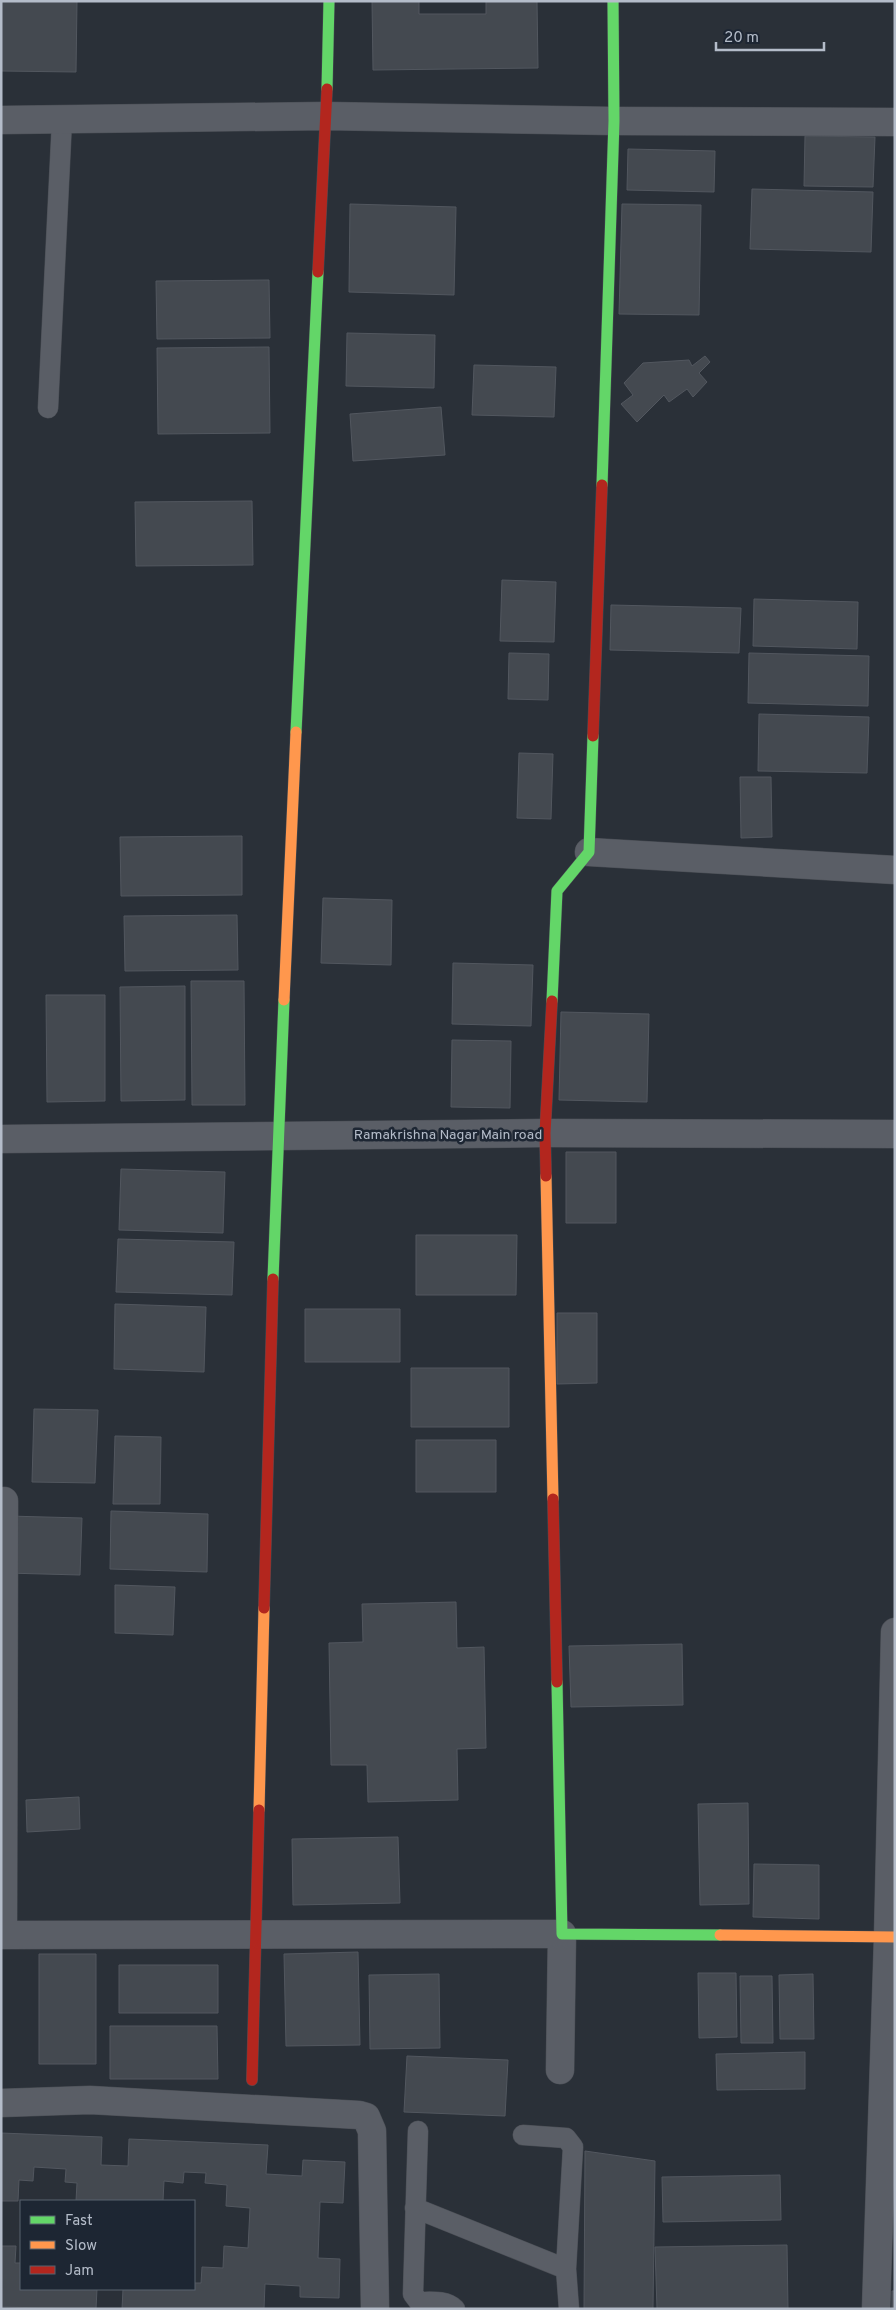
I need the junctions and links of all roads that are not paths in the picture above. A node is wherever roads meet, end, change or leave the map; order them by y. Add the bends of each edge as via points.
1 (329, 1) edge
2 (613, 1) edge
3 (326, 116) junction
4 (1, 120) edge
5 (62, 120) junction
6 (614, 122) junction
7 (895, 122) edge
8 (48, 408) dead end
9 (589, 852) junction
10 (895, 870) edge
11 (546, 1134) junction
12 (895, 1134) edge
13 (277, 1135) junction
14 (1, 1139) edge
15 (4, 1501) dead end
16 (895, 1632) edge
17 (562, 1934) junction
18 (2, 1935) edge
19 (256, 1935) junction
20 (891, 1937) edge
21 (560, 2070) dead end
22 (252, 2080) dead end
23 (1, 2103) edge
24 (418, 2131) dead end
25 (523, 2135) dead end
26 (415, 2208) junction
27 (566, 2269) junction
28 (375, 2309) edge
29 (454, 2309) edge
30 (569, 2309) edge
31 (876, 2309) edge

1 - 3 street
2 - 6 street
3 - 5 street
3 - 6 street
3 - 13 street
4 - 5 street
5 - 8 lane
6 - 7 street
6 - 9 street
9 - 10 street
9 - 11 street via 557,891
11 - 12 street, Ramakrishna Nagar Main road
11 - 13 street, Ramakrishna Nagar Main road
11 - 17 street
13 - 14 street, Ramakrishna Nagar Main road
13 - 19 street
15 - 18 street
16 - 20 street
17 - 19 street
17 - 20 street
17 - 21 street
18 - 19 street
19 - 22 street
20 - 31 street
23 - 28 street via 90,2100 366,2117 372,2131
24 - 26 lane
25 - 27 lane via 566,2138 573,2147
26 - 27 lane
26 - 29 lane via 414,2294 419,2302 444,2303
27 - 30 lane

